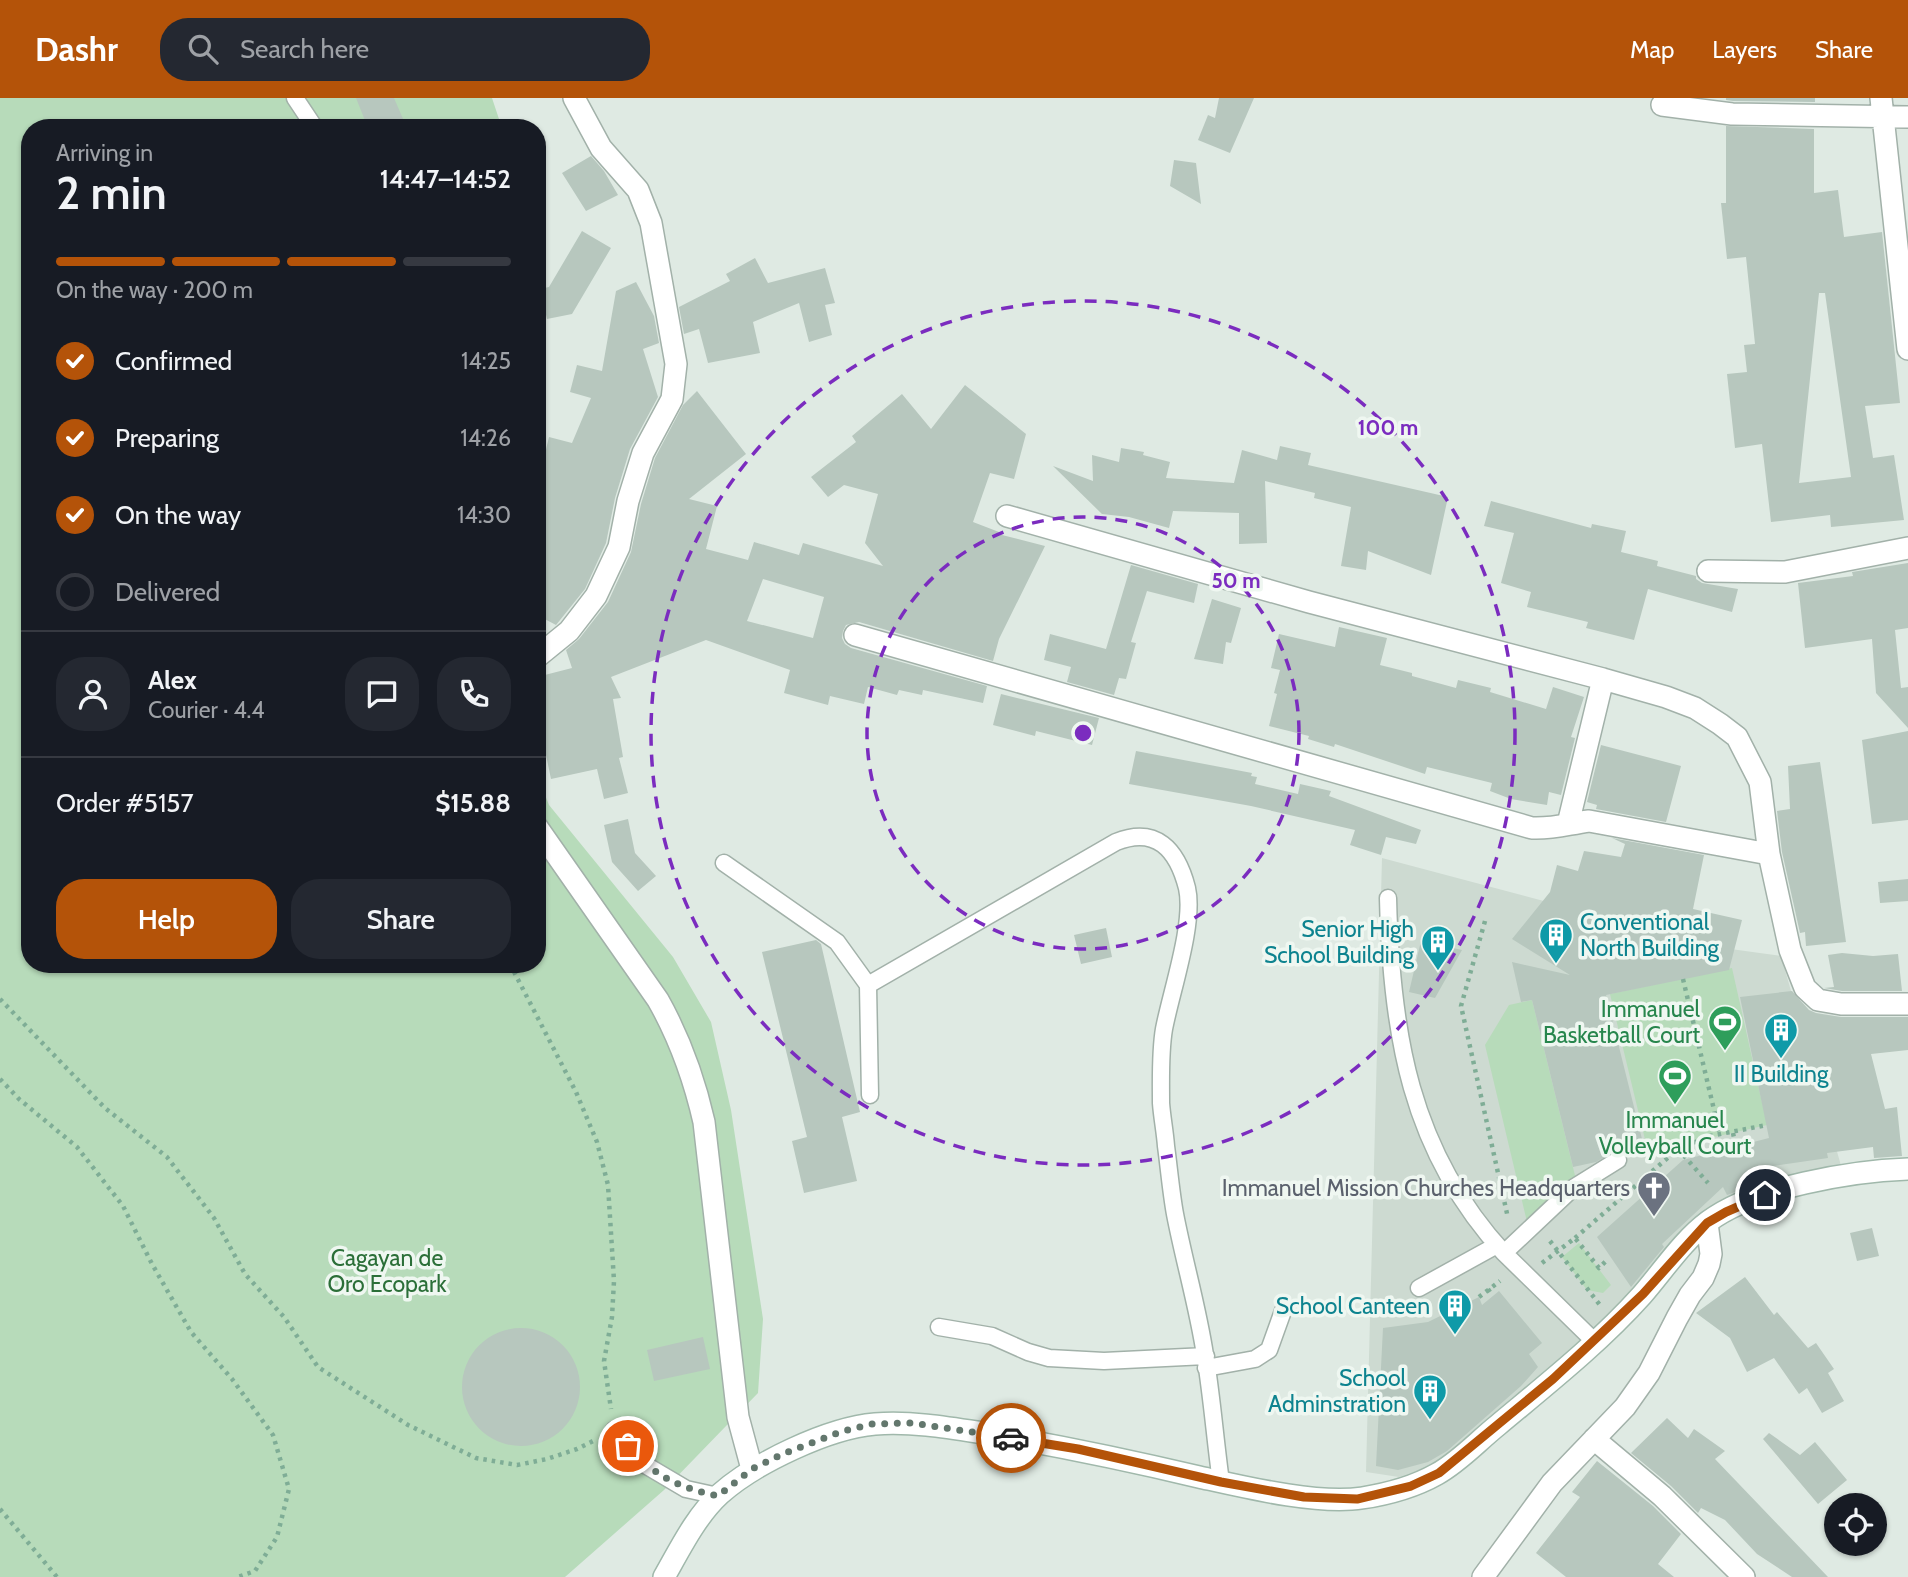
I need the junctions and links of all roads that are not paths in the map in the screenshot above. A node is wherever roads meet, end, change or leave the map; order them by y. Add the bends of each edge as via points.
1 (295, 98) edge
2 (574, 98) edge
3 (1662, 104) dead end
4 (1881, 108) edge
5 (1908, 117) edge
6 (309, 119) edge
7 (1908, 349) edge
8 (1007, 516) dead end
9 (1908, 548) edge
10 (1707, 571) dead end
11 (855, 635) dead end
12 (546, 650) edge
13 (1603, 679) junction
14 (1568, 824) junction
15 (546, 840) edge
16 (1769, 854) junction
17 (724, 863) dead end
18 (1388, 898) dead end
19 (868, 985) junction
20 (1908, 1004) edge
21 (870, 1095) dead end
22 (1618, 1160) dead end
23 (1908, 1169) edge
24 (1707, 1223) junction
25 (1501, 1249) junction
26 (1419, 1288) dead end
27 (1283, 1311) dead end
28 (939, 1327) dead end
29 (1594, 1341) junction
30 (1206, 1362) junction
31 (614, 1430) road end
32 (1594, 1439) junction
33 (752, 1469) junction
34 (1221, 1482) junction
35 (718, 1496) junction
36 (664, 1577) edge
37 (1483, 1577) edge
38 (1744, 1577) edge

1 - 6 lane
2 - 12 street via 601,148 643,201 676,364 673,399 643,453 619,547 596,596 569,631
3 - 4 street via 1732,114
4 - 5 street
4 - 7 street
8 - 13 street via 1309,603
9 - 10 street via 1786,572
11 - 14 street via 1532,828
13 - 14 street
13 - 16 street via 1695,708 1737,737 1760,782
14 - 16 street via 1589,821
15 - 33 street via 658,1000 676,1031 694,1079 704,1122 738,1417
16 - 20 street via 1790,950 1805,988 1818,1000 1841,1004
17 - 19 lane via 837,942
18 - 25 lane via 1396,1014 1419,1113 1450,1180
19 - 21 lane
19 - 30 lane via 1115,842 1140,836 1156,838 1166,846 1182,874 1188,906 1164,1032 1161,1104 1175,1213
22 - 25 lane via 1573,1188
23 - 24 street via 1852,1173 1790,1187
24 - 29 street
24 - 32 street via 1711,1254 1703,1278 1625,1408
25 - 26 lane
25 - 29 lane
27 - 30 lane via 1269,1350 1255,1359
28 - 30 lane via 992,1336 1049,1358
29 - 34 street via 1439,1473 1411,1486 1357,1499 1304,1497
30 - 34 lane
31 - 35 lane via 642,1462 686,1489
32 - 37 street via 1552,1483
32 - 38 street via 1662,1496
33 - 34 street via 840,1432 871,1424 912,1423 1078,1449
33 - 35 street
35 - 36 street

